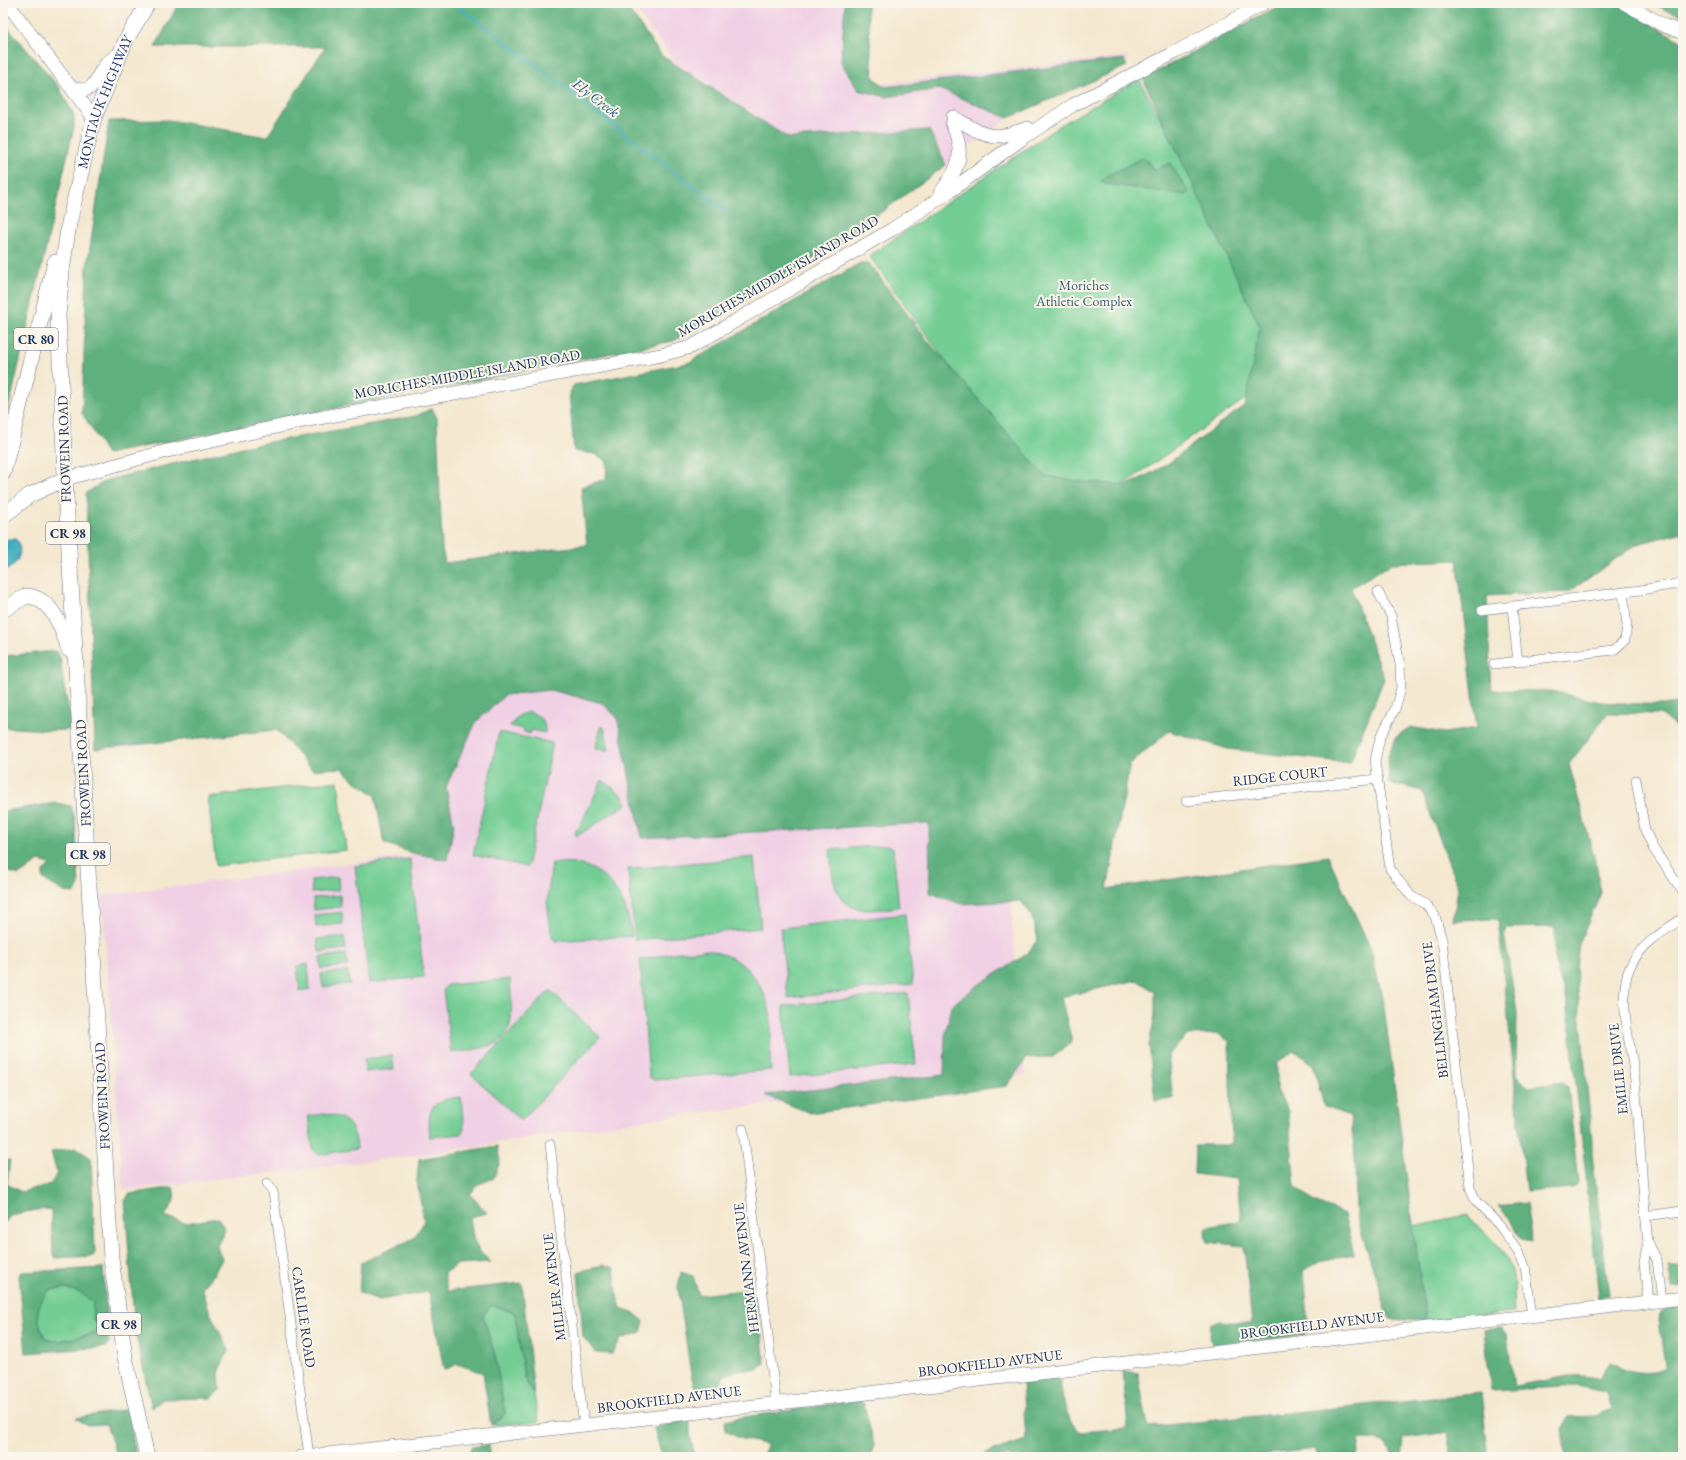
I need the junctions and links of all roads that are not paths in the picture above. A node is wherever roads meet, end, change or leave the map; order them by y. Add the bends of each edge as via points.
1 (7, 3) edge
2 (148, 3) edge
3 (1264, 3) edge
4 (1624, 3) edge
5 (1683, 33) edge
6 (120, 53) junction
7 (72, 88) junction
8 (94, 118) junction
9 (1048, 120) junction
10 (930, 205) junction
11 (72, 206) junction
12 (3, 473) edge
13 (65, 479) junction
14 (3, 516) edge
15 (1683, 583) edge
16 (1378, 592) dead end
17 (1623, 593) junction
18 (1512, 607) junction
19 (3, 610) edge
20 (1482, 610) dead end
21 (1518, 662) junction
22 (1494, 664) dead end
23 (77, 674) junction
24 (1378, 779) junction
25 (1636, 780) dead end
26 (1186, 801) dead end
27 (1683, 892) edge
28 (1683, 918) edge
29 (743, 1130) dead end
30 (550, 1144) dead end
31 (267, 1183) dead end
32 (1683, 1212) edge
33 (1645, 1216) junction
34 (1648, 1242) junction
35 (1657, 1265) junction
36 (1645, 1266) junction
37 (1683, 1298) edge
38 (1662, 1300) junction
39 (1648, 1302) junction
40 (1532, 1316) junction
41 (776, 1403) junction
42 (584, 1426) junction
43 (147, 1457) edge
44 (305, 1457) edge

1 - 7 main road
2 - 6 main road, MONTAUK HIGHWAY / CR 80
3 - 9 main road, MORICHES-MIDDLE ISLAND ROAD via 1176,52 1086,97
4 - 5 main road
6 - 7 main road via 106,64 88,89
6 - 8 main road, MONTAUK HIGHWAY / CR 80
7 - 8 main road
8 - 11 main road, MONTAUK HIGHWAY / CR 80
9 - 10 main road, MORICHES-MIDDLE ISLAND ROAD
9 - 10 main road via 1010,135 992,136 952,120 960,148 959,160 951,178
10 - 13 main road, MORICHES-MIDDLE ISLAND ROAD via 861,249 684,350 308,420 167,451
11 - 12 main road, CR 80 via 56,257
11 - 13 main road, FROWEIN ROAD / CR 80 via 58,314
13 - 14 main road via 30,495
13 - 23 main road, FROWEIN ROAD / CR 98
15 - 17 street
16 - 24 street, BELLINGHAM DRIVE via 1391,616 1400,665 1401,688 1395,709 1380,738 1375,761
17 - 18 street
17 - 21 street via 1627,626 1625,640 1614,650
18 - 20 street
18 - 21 street
19 - 23 main road via 26,596 42,601 63,630
21 - 22 street
23 - 43 main road, FROWEIN ROAD / CR 98 via 111,1258 128,1373
24 - 26 street, RIDGE COURT
24 - 40 street, BELLINGHAM DRIVE via 1390,869 1411,896 1425,904 1435,916 1442,940 1470,1187 1476,1201 1499,1225 1516,1248 1525,1266
25 - 27 street via 1645,830 1653,848
28 - 33 street, EMILIE DRIVE via 1647,944 1631,965 1626,978 1624,999 1635,1079
29 - 41 street, HERMANN AVENUE
30 - 42 street, MILLER AVENUE
31 - 44 street, CARLILE ROAD via 273,1192
32 - 33 street
33 - 34 street, EMILIE DRIVE
34 - 35 street, EMILIE DRIVE
34 - 36 street, EMILIE DRIVE
35 - 36 street
35 - 38 street, EMILIE DRIVE
36 - 39 street, EMILIE DRIVE
37 - 38 main road, BROOKFIELD AVENUE
38 - 39 main road, BROOKFIELD AVENUE
39 - 40 main road, BROOKFIELD AVENUE
40 - 41 main road, BROOKFIELD AVENUE
41 - 42 main road, BROOKFIELD AVENUE
42 - 44 main road, BROOKFIELD AVENUE

